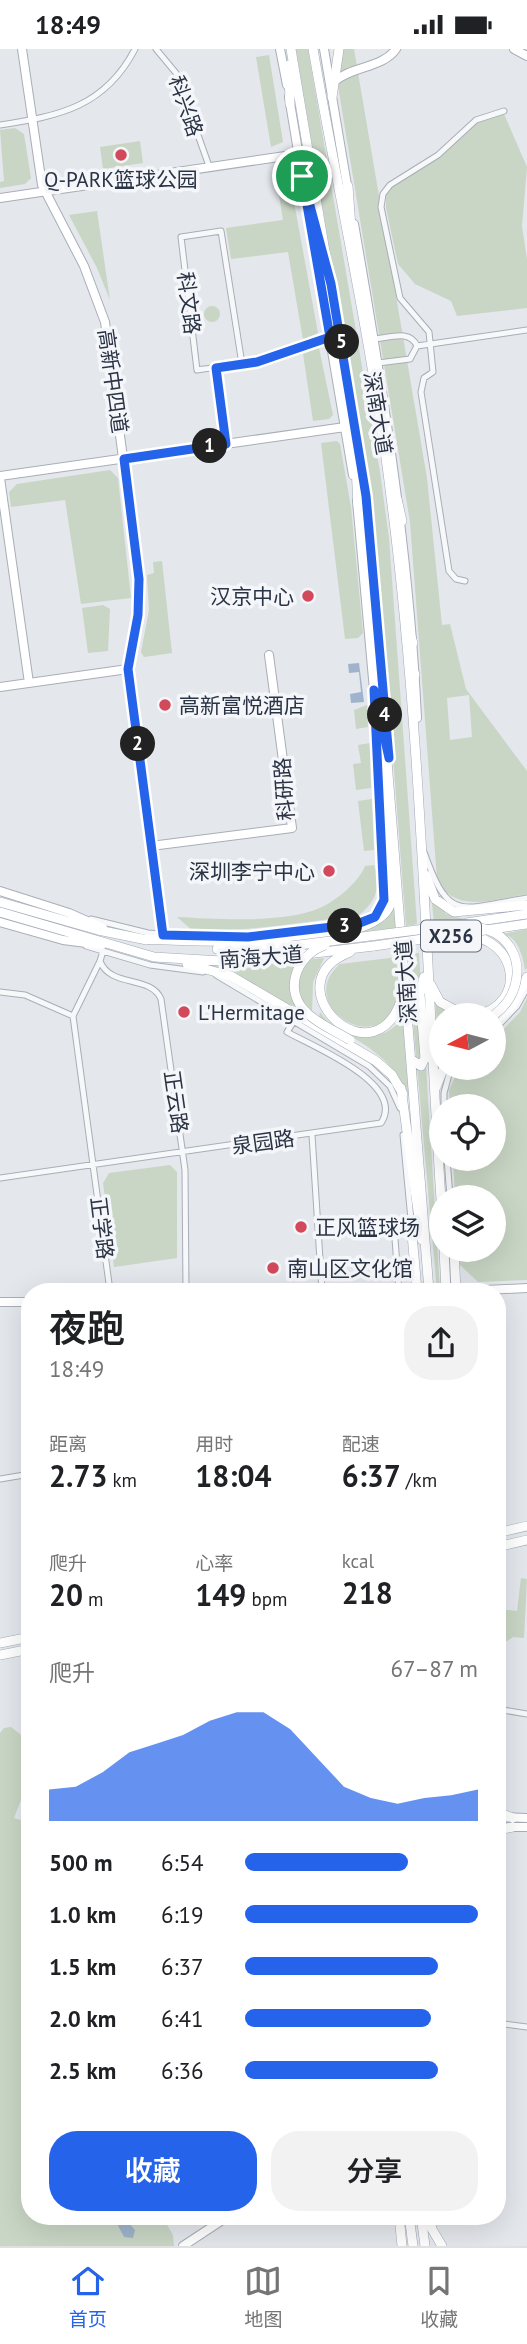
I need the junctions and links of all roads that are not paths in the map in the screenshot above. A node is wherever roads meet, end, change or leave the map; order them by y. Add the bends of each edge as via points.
1 (22, 49) edge
2 (135, 49) edge
3 (156, 49) edge
4 (280, 49) edge
5 (289, 49) edge
6 (313, 49) edge
7 (324, 49) edge
8 (339, 49) edge
9 (396, 49) edge
10 (514, 49) edge
11 (527, 57) edge
12 (335, 81) junction
13 (332, 97) junction
14 (290, 104) junction
15 (504, 111) dead end
16 (32, 120) junction
17 (0, 125) edge
18 (299, 154) junction
19 (209, 166) junction
20 (302, 176) junction
21 (348, 186) junction
22 (44, 192) junction
23 (0, 198) edge
24 (354, 279) junction
25 (331, 284) junction
26 (527, 330) edge
27 (330, 337) junction
28 (374, 339) junction
29 (431, 344) junction
30 (417, 346) junction
31 (378, 363) junction
32 (242, 364) junction
33 (216, 368) junction
34 (355, 420) junction
35 (380, 424) junction
36 (345, 427) junction
37 (226, 444) junction
38 (124, 459) junction
39 (0, 477) edge
40 (358, 505) junction
41 (402, 521) junction
42 (362, 543) junction
43 (465, 581) dead end
44 (374, 582) junction
45 (402, 605) junction
46 (413, 643) junction
47 (269, 655) dead end
48 (128, 669) junction
49 (415, 674) junction
50 (29, 683) junction
51 (0, 687) edge
52 (374, 690) junction
53 (410, 706) junction
54 (389, 758) junction
55 (390, 773) junction
56 (417, 798) junction
57 (420, 839) junction
58 (151, 846) junction
59 (0, 891) edge
60 (527, 898) edge
61 (0, 902) edge
62 (527, 905) edge
63 (0, 912) edge
64 (69, 913) junction
65 (527, 914) edge
66 (0, 922) edge
67 (464, 924) junction
68 (527, 924) edge
69 (115, 934) junction
70 (163, 935) junction
71 (457, 935) junction
72 (142, 939) junction
73 (63, 940) junction
74 (336, 941) junction
75 (374, 946) junction
76 (115, 947) junction
77 (103, 951) junction
78 (154, 957) junction
79 (100, 961) junction
80 (426, 969) junction
81 (527, 977) edge
82 (405, 979) junction
83 (527, 988) edge
84 (0, 992) edge
85 (442, 1003) edge
86 (498, 1003) edge
87 (506, 1004) edge
88 (506, 1009) edge
89 (73, 1016) junction
90 (506, 1017) edge
91 (294, 1021) junction
92 (412, 1060) junction
93 (439, 1080) edge
94 (434, 1092) joint
95 (403, 1094) junction
96 (312, 1135) junction
97 (183, 1153) junction
98 (94, 1165) junction
99 (0, 1178) edge
100 (422, 1191) junction
101 (394, 1226) junction
102 (413, 1226) junction
103 (318, 1233) junction
104 (426, 1255) junction
105 (445, 1262) edge
106 (455, 1262) edge
107 (109, 1283) edge
108 (186, 1283) edge
109 (321, 1283) edge
110 (399, 1283) edge
111 (417, 1283) edge
112 (428, 1283) edge
113 (446, 1283) edge
114 (456, 1283) edge
115 (527, 1288) edge
116 (506, 1289) edge
117 (0, 1304) edge
118 (21, 1305) edge
119 (21, 1476) edge
120 (0, 1479) edge
121 (527, 1526) edge
122 (506, 1531) edge
123 (527, 1540) edge
124 (506, 1545) edge
125 (21, 1639) edge
126 (0, 1643) edge
127 (21, 1651) edge
128 (0, 1655) edge
129 (506, 1710) edge
130 (527, 1714) edge
131 (506, 1818) edge
132 (527, 1818) edge
133 (513, 1822) junction
134 (506, 1825) edge
135 (527, 1827) edge
136 (506, 2024) edge
137 (527, 2027) edge
138 (215, 2225) edge
139 (399, 2225) edge
140 (410, 2225) edge
141 (422, 2225) edge
142 (430, 2225) edge
143 (431, 2225) edge
144 (402, 2245) edge
145 (183, 2246) edge
146 (413, 2246) edge
147 (425, 2246) edge
148 (433, 2246) edge
149 (442, 2246) edge

1 - 16 main road, 高新中四道
2 - 16 street via 116,77 90,99 65,113
3 - 19 street, 科兴路 via 176,73
4 - 14 main road
5 - 14 main road
5 - 25 main road, 深南大道
6 - 24 main road, 深南大道
7 - 13 main road
8 - 12 main road
9 - 12 main road via 389,57
10 - 11 main road
12 - 13 main road
13 - 21 main road
14 - 18 main road
15 - 29 street via 476,120 438,155 383,194 381,212 400,298 427,328
16 - 17 street
16 - 22 main road, 高新中四道
18 - 19 main road
18 - 20 main road
19 - 22 main road
20 - 25 main road
20 - 27 main road
21 - 24 main road
21 - 28 main road
22 - 23 main road
22 - 38 main road, 高新中四道 via 100,305
24 - 35 main road, 深南大道
25 - 34 main road, 深南大道
26 - 29 street
27 - 32 street
27 - 36 main road
28 - 30 street via 407,336
28 - 31 main road
29 - 30 street
29 - 43 street via 433,372 425,378 421,392 449,571
30 - 31 street via 410,359
31 - 41 main road
32 - 33 street
32 - 33 street, 科文路 via 221,231 181,237 197,370
33 - 37 street
34 - 40 main road
34 - 44 main road, 深南大道
35 - 41 main road
35 - 45 main road, 深南大道
36 - 37 main road
36 - 40 main road
37 - 38 main road
38 - 39 main road
38 - 48 main road, 高新中四道 via 139,579
39 - 50 main road
40 - 42 main road
41 - 46 main road
42 - 44 main road
42 - 52 main road
44 - 54 main road, 深南大道
45 - 46 main road
45 - 53 main road, 深南大道
46 - 49 main road
47 - 58 main road, 科研路 via 292,828
48 - 50 main road
48 - 58 main road, 高新中四道
49 - 53 main road
49 - 56 main road
50 - 51 main road
52 - 54 main road
52 - 70 street via 386,891 375,917 357,924 271,935
53 - 56 main road, 深南大道
54 - 55 main road, 深南大道
55 - 72 main road via 386,828 389,906 380,919 366,927 253,943
55 - 82 main road, 深南大道
56 - 57 main road, 深南大道
57 - 60 street via 438,890 453,904 466,907
57 - 62 main road via 429,886 448,911
57 - 80 main road, 深南大道
58 - 70 main road, 高新中四道
59 - 64 main road
61 - 69 main road, 南海大道 / X256
63 - 76 main road, 南海大道 / X256
64 - 69 main road
64 - 70 street
65 - 67 main road, 南海大道 / X256
66 - 73 main road
67 - 74 main road, 南海大道 / X256, bridge
67 - 87 main road, bridge via 494,933 507,943 515,958 518,975
68 - 71 main road, 南海大道 / X256, bridge
69 - 72 main road, 南海大道 / X256
71 - 75 main road, 南海大道 / X256, bridge
71 - 86 main road, bridge via 481,937 506,955 511,969 505,996
72 - 74 main road, 南海大道 / X256, bridge via 233,949
73 - 76 main road
73 - 77 street
74 - 95 main road, bridge via 310,951 302,960 295,975 297,998 309,1015 387,1063
75 - 78 main road, 南海大道 / X256, bridge via 261,960
75 - 82 main road via 340,956 324,976 321,1002 329,1016 358,1032 386,1024 401,1002
76 - 78 main road, 南海大道 / X256
77 - 79 street
77 - 91 street via 150,965 213,974
78 - 95 main road, bridge via 231,976 376,1062 392,1075
79 - 89 street
79 - 97 street, 正云路 via 113,976 159,994
80 - 85 main road
80 - 92 main road via 420,994 425,1058 421,1066
80 - 94 main road, 深南大道
81 - 88 main road, bridge via 516,1000
82 - 92 main road, 深南大道
83 - 90 street
84 - 89 street via 25,995
89 - 98 street, 正学路
91 - 96 street, 泉园路 via 287,1033 361,1073 384,1100 385,1118 379,1125
91 - 102 street via 369,1066 395,1094 401,1112
92 - 100 main road, 深南大道
93 - 94 main road
95 - 102 main road
96 - 97 street, 泉园路
96 - 103 street
97 - 98 street, 泉园路
97 - 108 street, 正云路
98 - 99 street, 泉园路
98 - 107 street, 正学路
100 - 102 main road
100 - 104 main road, 深南大道
101 - 102 street
101 - 103 street
101 - 110 street
102 - 104 main road
102 - 111 main road
103 - 109 street
104 - 112 main road, 深南大道
105 - 113 main road
106 - 114 main road
115 - 116 main road
117 - 118 main road
119 - 120 street
121 - 122 main road
123 - 124 main road
125 - 126 main road
127 - 128 main road
129 - 130 street
131 - 133 main road
132 - 133 main road
133 - 134 main road
133 - 135 main road
136 - 137 street
138 - 145 main road
139 - 144 main road
140 - 146 main road
141 - 147 main road
142 - 148 main road
143 - 149 main road

